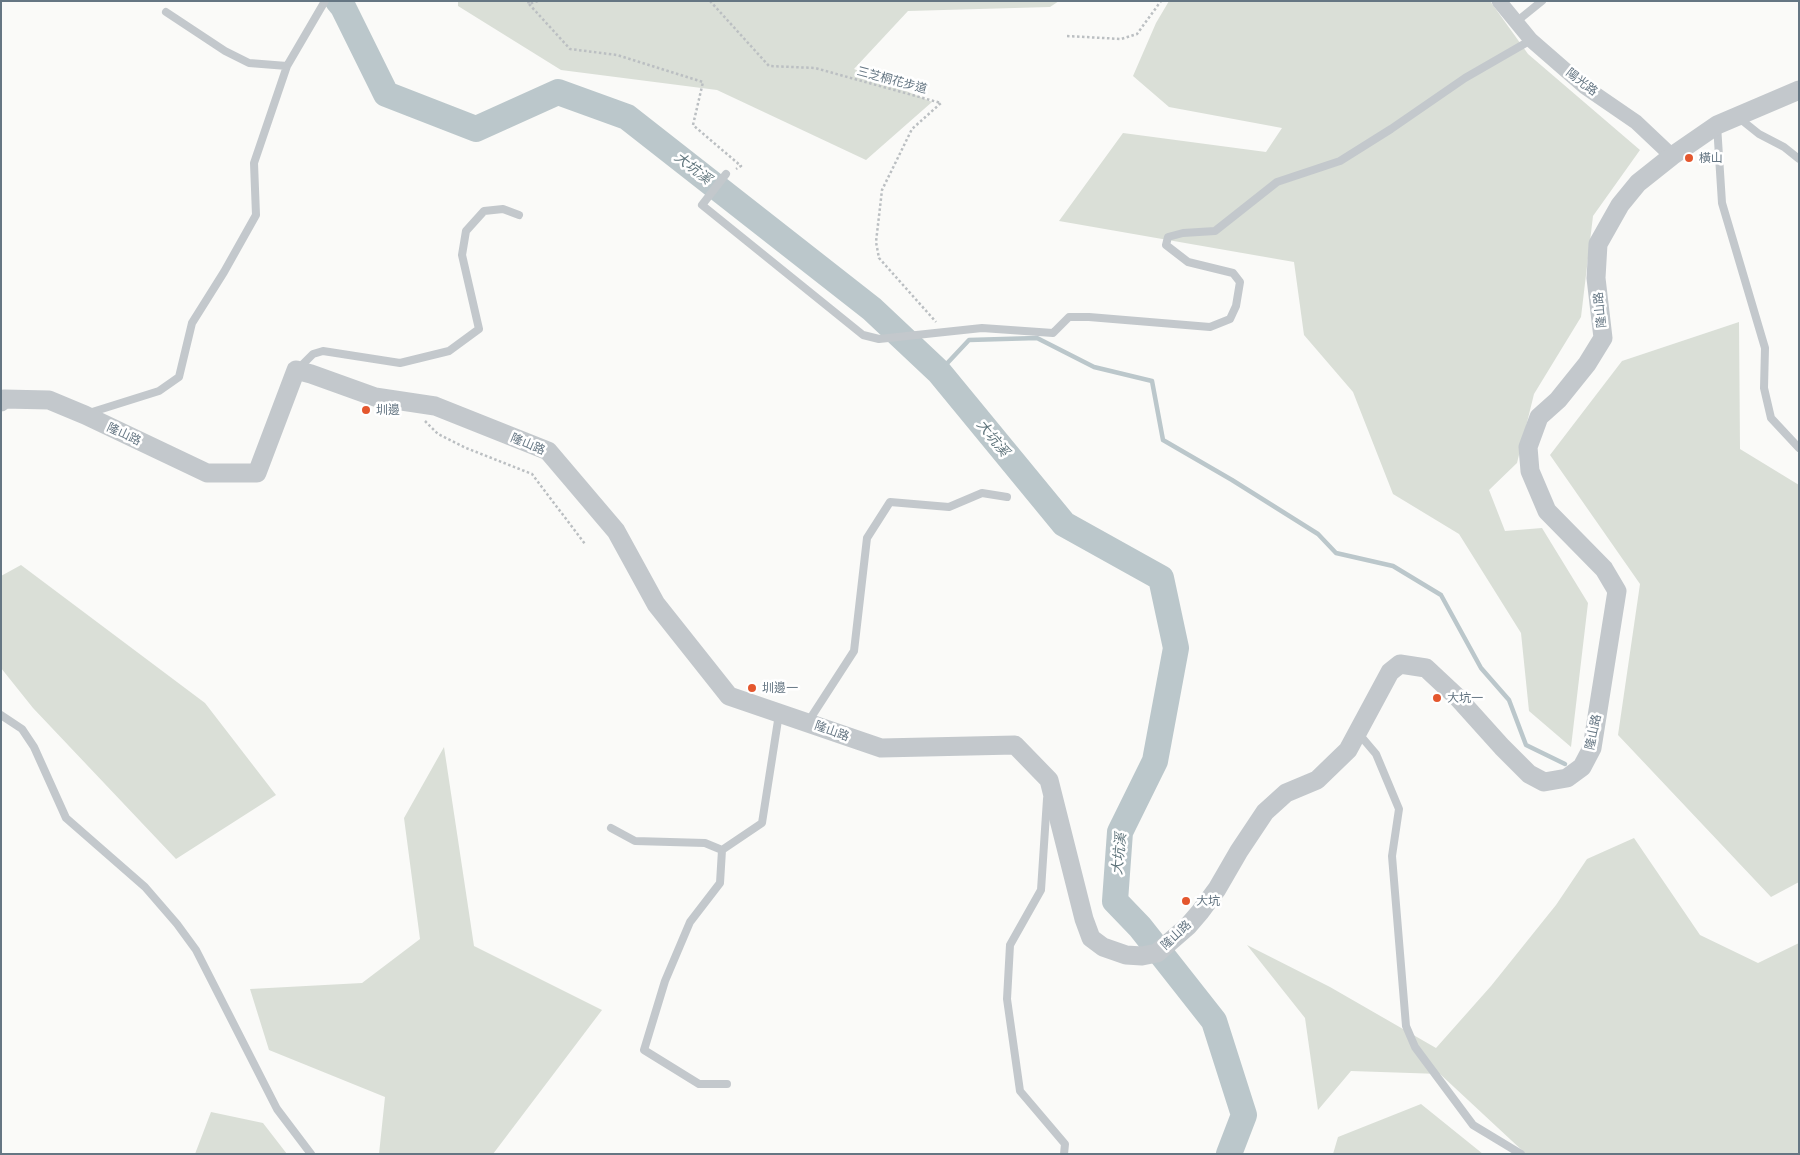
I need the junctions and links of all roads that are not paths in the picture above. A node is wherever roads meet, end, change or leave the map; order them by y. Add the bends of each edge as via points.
1 (325, 1) edge
2 (1499, 1) edge
3 (1542, 1) edge
4 (166, 12) dead end
5 (1516, 22) junction
6 (1531, 40) junction
7 (287, 66) junction
8 (1799, 90) edge
9 (1738, 116) junction
10 (1717, 125) junction
11 (1672, 156) junction
12 (1799, 159) edge
13 (726, 174) road end
14 (519, 215) dead end
15 (296, 370) junction
16 (2, 397) edge
17 (84, 415) junction
18 (1799, 448) edge
19 (1008, 497) dead end
20 (779, 712) junction
21 (1, 715) edge
22 (808, 722) junction
23 (1357, 732) junction
24 (1049, 780) junction
25 (611, 828) dead end
26 (722, 850) junction
27 (727, 1084) dead end
28 (310, 1154) edge
29 (1064, 1154) edge
30 (1521, 1154) edge

1 - 7 lane
2 - 5 street, 陽光路
3 - 5 lane
4 - 7 lane via 248,64
5 - 6 street, 陽光路
6 - 11 street, 陽光路 via 1585,87 1636,122
6 - 13 lane via 1465,78 1340,161 1277,182 1215,230 1168,236 1166,246 1188,262 1233,273 1240,282 1230,319 1210,327 1069,317 1053,332 982,328 879,339 863,335 702,205
7 - 17 lane via 254,163 256,214 192,323 179,376 160,390
8 - 9 street, 隆山路
9 - 10 street, 隆山路
9 - 12 lane via 1759,134
10 - 11 street, 隆山路
10 - 18 lane via 1722,203 1765,348 1764,388 1771,418
11 - 23 street, 隆山路 via 1638,183 1620,205 1598,244 1596,278 1603,338 1587,364 1540,417 1528,447 1530,471 1547,511 1604,570 1617,591 1592,748 1582,767 1566,778 1544,782 1529,774 1457,697 1426,668 1414,665 1400,664 1390,672
14 - 15 lane via 503,210 484,211 466,231 462,255 479,329 449,351 400,364 324,351 313,354
15 - 17 street, 隆山路 via 257,472 207,473
15 - 20 street, 隆山路 via 375,397 435,406 548,452 616,531 656,604 729,696
16 - 17 street, 隆山路 via 49,400
19 - 22 lane via 982,493 948,507 890,502 866,538 854,651
20 - 22 street, 隆山路
20 - 26 lane via 762,823
21 - 28 lane via 22,729 34,747 66,818 145,887 196,950 277,1109
22 - 24 street, 隆山路 via 881,748 1015,745
23 - 24 street, 隆山路 via 1348,750 1317,780 1286,793 1265,812 1217,889 1188,926 1157,953 1142,956 1126,955 1103,947 1091,938
23 - 30 lane via 1376,754 1398,809 1392,856 1406,1026 1416,1047 1473,1125
24 - 29 lane via 1041,890 1010,945 1007,999 1020,1091 1065,1144
25 - 26 lane via 635,841 705,843
26 - 27 lane via 720,883 690,922 665,981 644,1050 698,1084

